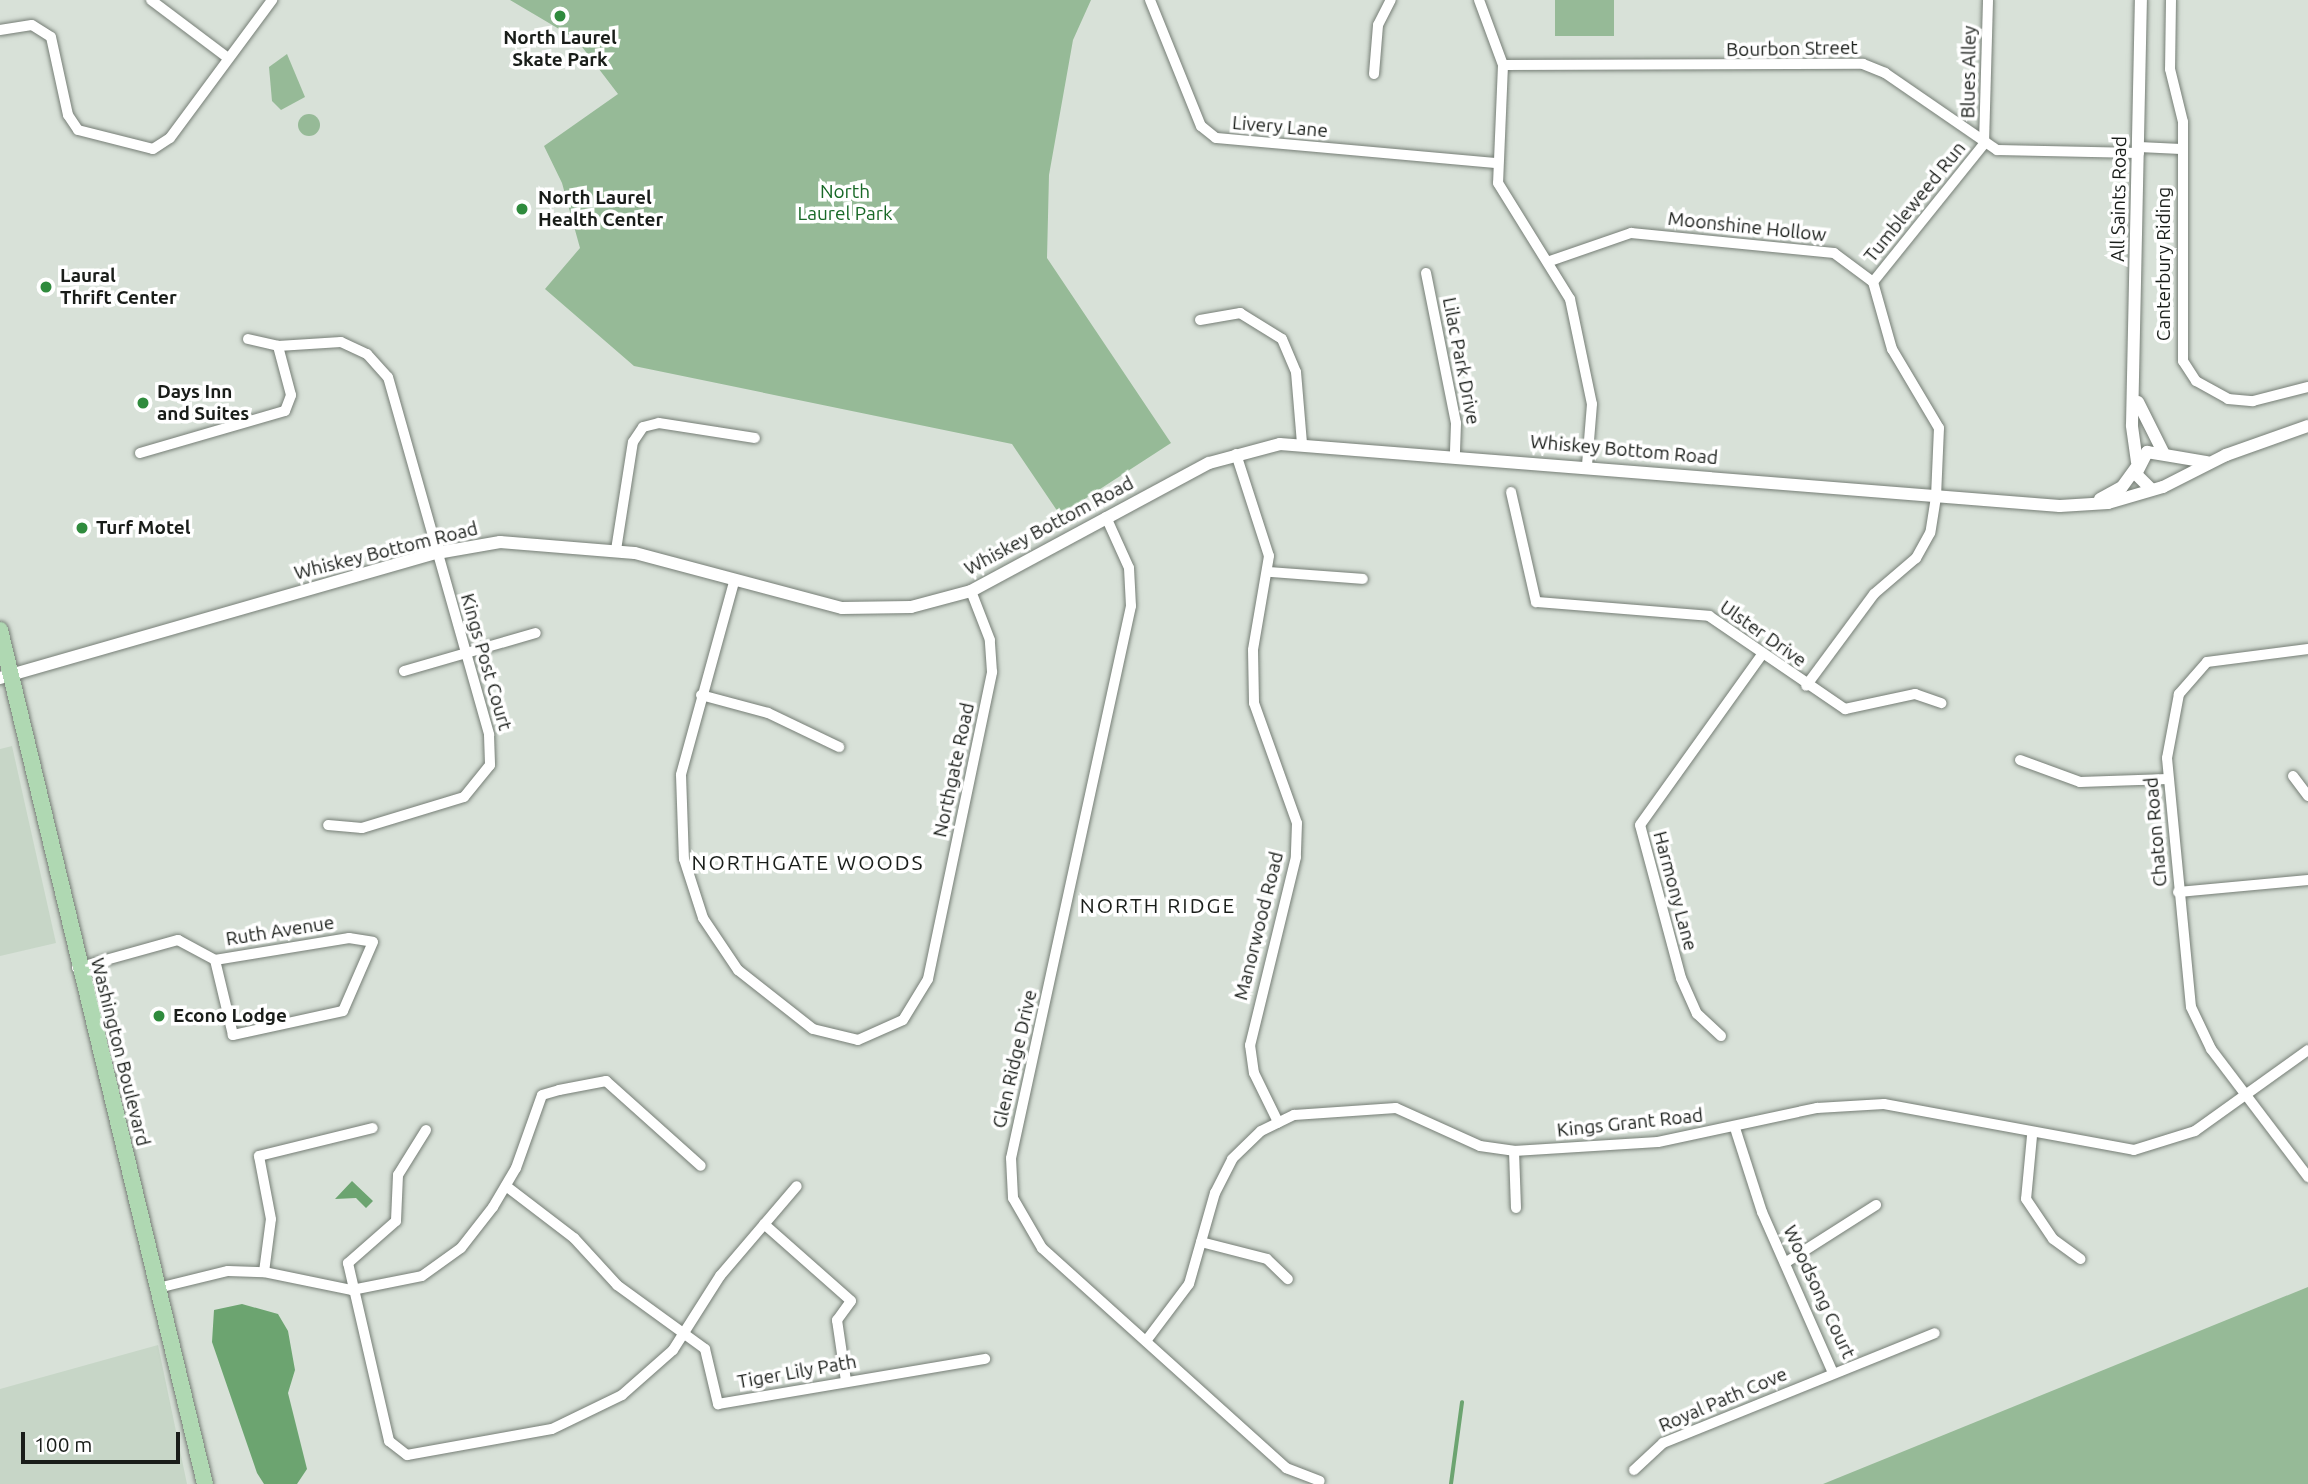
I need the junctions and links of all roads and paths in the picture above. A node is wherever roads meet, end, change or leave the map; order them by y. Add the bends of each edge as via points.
1 (152, 0) edge
2 (272, 0) edge
3 (1150, 0) edge
4 (1391, 0) edge
5 (1479, 0) edge
6 (1989, 0) edge
7 (2141, 0) edge
8 (2171, 0) edge
9 (0, 30) edge
10 (228, 58) junction
11 (1503, 65) junction
12 (1374, 74) dead end
13 (1984, 144) junction
14 (2181, 149) junction
15 (2139, 150) junction
16 (1496, 163) junction
17 (1550, 261) junction
18 (1426, 272) dead end
19 (1873, 282) junction
20 (1200, 320) dead end
21 (248, 339) dead end
22 (278, 346) junction
23 (2308, 387) edge
24 (2137, 398) junction
25 (2308, 426) edge
26 (755, 438) dead end
27 (1302, 443) junction
28 (140, 453) dead end
29 (1236, 454) junction
30 (2166, 454) junction
31 (1455, 456) junction
32 (2211, 462) junction
33 (2136, 465) junction
34 (1587, 466) junction
35 (2169, 483) junction
36 (2151, 489) junction
37 (1511, 492) dead end
38 (1936, 497) junction
39 (2090, 504) junction
40 (1105, 517) junction
41 (616, 550) junction
42 (437, 553) junction
43 (1270, 572) junction
44 (1363, 579) dead end
45 (734, 582) junction
46 (971, 591) junction
47 (0, 630) edge
48 (536, 633) dead end
49 (2308, 649) edge
50 (1763, 653) junction
51 (466, 654) junction
52 (404, 671) dead end
53 (5, 677) edge
54 (1806, 686) junction
55 (701, 695) junction
56 (1941, 703) dead end
57 (839, 747) dead end
58 (2020, 760) dead end
59 (2293, 776) dead end
60 (2168, 779) junction
61 (2308, 796) edge
62 (328, 825) dead end
63 (2308, 880) edge
64 (2179, 891) junction
65 (215, 960) junction
66 (77, 968) junction
67 (1721, 1036) dead end
68 (2308, 1050) edge
69 (2244, 1097) junction
70 (1278, 1122) junction
71 (373, 1128) dead end
72 (1735, 1128) junction
73 (426, 1130) dead end
74 (2032, 1136) junction
75 (1514, 1151) junction
76 (701, 1166) dead end
77 (2308, 1177) edge
78 (506, 1186) junction
79 (797, 1186) dead end
80 (1876, 1205) dead end
81 (1516, 1208) dead end
82 (764, 1224) junction
83 (1201, 1242) junction
84 (2081, 1259) dead end
85 (1785, 1263) junction
86 (264, 1272) junction
87 (1288, 1279) dead end
88 (158, 1288) junction
89 (352, 1290) junction
90 (685, 1333) junction
91 (1935, 1333) dead end
92 (1146, 1341) junction
93 (985, 1359) dead end
94 (1833, 1373) junction
95 (846, 1381) junction
96 (1634, 1469) dead end
97 (1320, 1481) dead end
98 (205, 1484) edge

1 - 10 street
2 - 10 street
3 - 16 street, Livery Lane via 1201,126 1216,138
4 - 12 street via 1378,25
5 - 11 street
6 - 13 street, Blues Alley
7 - 15 street, All Saints Road
8 - 14 street, Canterbury Riding via 2170,69 2183,122
9 - 10 street via 32,25 51,37 68,115 78,130 143,148 162,145
11 - 13 street, Bourbon Street via 1863,64 1885,73
11 - 16 street
13 - 15 street, Bourbon Street via 2008,152
13 - 19 street, Tumbleweed Run
14 - 15 street
14 - 23 street, Canterbury Riding via 2181,345 2188,372 2215,395 2241,402
15 - 24 street, All Saints Road
16 - 17 street via 1505,202
17 - 19 street, Moonshine Hollow via 1631,233 1834,253
17 - 34 street via 1570,299 1592,404
18 - 31 street, Lilac Park Drive via 1457,423
19 - 38 street via 1892,349 1939,428
20 - 27 street via 1240,313 1282,339 1296,372
21 - 22 street, Kings Post Court
22 - 28 street via 291,395 285,411
22 - 42 street, Kings Post Court via 341,342 368,354 388,377
24 - 30 street, All Saints Road
24 - 33 street, All Saints Road
25 - 32 street
26 - 41 street via 659,422 643,427 633,442
27 - 29 street, Whiskey Bottom Road
27 - 31 street, Whiskey Bottom Road
29 - 40 street, Whiskey Bottom Road
29 - 43 street, Manorwood Road
30 - 32 street
30 - 33 street via 2147,452
30 - 35 street via 2175,469
31 - 34 street, Whiskey Bottom Road
32 - 35 street
33 - 36 street
33 - 39 street, Whiskey Bottom Road via 2123,487
34 - 38 street, Whiskey Bottom Road
35 - 36 street
36 - 39 street, Whiskey Bottom Road
37 - 50 street, Ulster Drive via 1532,596 1553,605 1709,615
38 - 39 street, Whiskey Bottom Road
38 - 54 street via 1930,533 1916,558 1874,594
40 - 46 street, Whiskey Bottom Road
40 - 92 street, Glen Ridge Drive via 1129,568 1131,607 1010,1178 1028,1232
41 - 42 street, Whiskey Bottom Road via 537,541
41 - 45 street, Whiskey Bottom Road
42 - 51 street, Kings Post Court
42 - 53 street, Whiskey Bottom Road
43 - 44 street
43 - 70 street, Manorwood Road via 1253,650 1254,703 1293,801 1297,839 1250,1045 1254,1073
45 - 46 street, Whiskey Bottom Road via 842,608 911,607
45 - 55 street, Northgate Road
46 - 55 street, Northgate Road via 990,640 992,672 928,979 902,1020 876,1036 841,1039 782,1010 737,970 703,918 684,859 679,802
47 - 53 main road, Washington Boulevard
48 - 51 street
49 - 60 street, Chaton Road via 2231,656 2195,671 2179,694
50 - 54 street, Ulster Drive
50 - 67 street, Harmony Lane via 1640,825 1681,978 1697,1014
51 - 52 street
51 - 62 street, Kings Post Court via 491,749 474,790 449,805 362,828
53 - 66 main road, Washington Boulevard
54 - 56 street, Ulster Drive via 1856,711 1902,695
55 - 57 street via 779,717
58 - 60 street via 2080,782
59 - 61 street
60 - 64 street, Chaton Road
63 - 64 street
64 - 69 street, Chaton Road via 2192,1007 2205,1040
65 - 65 street, Ruth Avenue via 349,937 373,942 343,1011 233,1035
65 - 66 street, Ruth Avenue via 178,940
66 - 88 main road, Washington Boulevard
68 - 69 street, Kings Grant Road
69 - 74 street, Kings Grant Road via 2195,1131 2153,1147 2114,1150
69 - 77 street, Chaton Road
70 - 75 street, Kings Grant Road via 1314,1111 1396,1108 1480,1146
70 - 83 street, Kings Grant Road via 1245,1145 1222,1175
71 - 86 street via 259,1157 271,1219
72 - 74 street, Kings Grant Road via 1817,1108 1884,1104
72 - 75 street, Kings Grant Road via 1658,1142
72 - 85 street, Woodsong Court
73 - 89 street via 398,1175 396,1221 348,1263
74 - 84 street via 2026,1199 2053,1239
75 - 81 street
76 - 78 street via 606,1080 542,1095
78 - 89 street via 461,1248 440,1265 401,1284
78 - 90 street, Tiger Lily Path via 574,1238 617,1285
79 - 82 street
80 - 85 street
82 - 90 street
82 - 95 street via 851,1301 837,1320
83 - 87 street via 1267,1259
83 - 92 street, Kings Grant Road via 1189,1283
85 - 94 street, Woodsong Court
86 - 88 street via 228,1271
86 - 89 street
88 - 98 main road, Washington Boulevard
89 - 90 street via 389,1441 407,1455 568,1424 639,1382
90 - 95 street, Tiger Lily Path via 710,1357 718,1404
91 - 94 street, Woodsong Court
92 - 97 street, Glen Ridge Drive via 1286,1468
93 - 95 street, Tiger Lily Path
94 - 96 street, Royal Path Cove via 1663,1443

